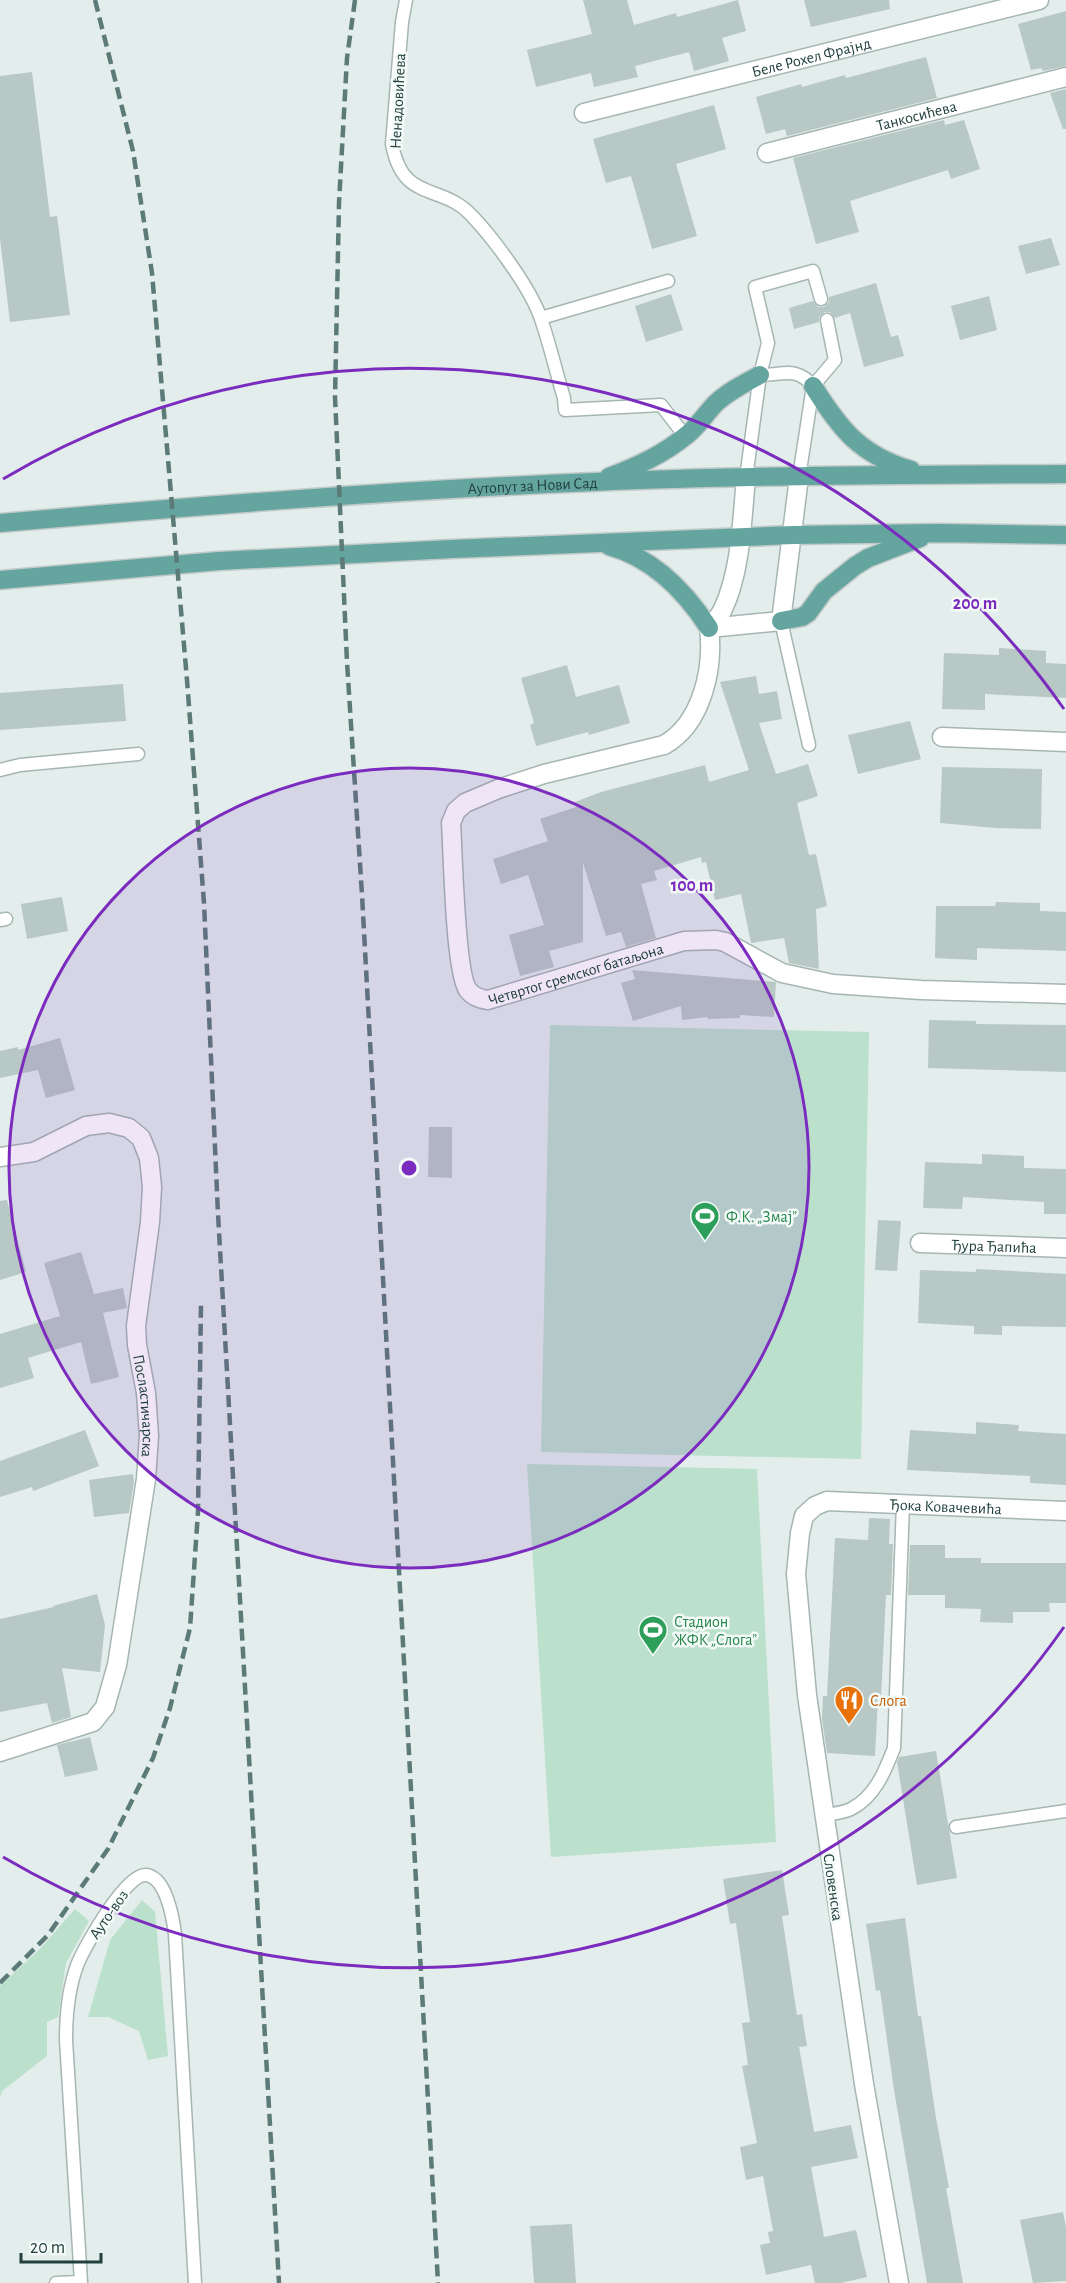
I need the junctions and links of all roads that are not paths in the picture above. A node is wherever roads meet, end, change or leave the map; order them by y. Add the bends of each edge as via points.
1 (406, 0) edge
2 (1040, 0) edge
3 (1066, 77) edge
4 (584, 112) dead end
5 (767, 153) dead end
6 (668, 281) dead end
7 (821, 299) dead end
8 (541, 318) junction
9 (826, 320) dead end
10 (760, 375) junction
11 (813, 386) junction
12 (685, 436) junction
13 (1066, 474) edge
14 (927, 475) junction
15 (799, 477) junction
16 (746, 478) junction
17 (596, 482) junction
18 (0, 523) edge
19 (937, 533) junction
20 (793, 535) junction
21 (1066, 535) edge
22 (740, 537) junction
23 (599, 543) junction
24 (0, 580) edge
25 (781, 621) junction
26 (709, 628) junction
27 (942, 737) dead end
28 (1066, 742) edge
29 (809, 745) dead end
30 (138, 754) dead end
31 (0, 770) edge
32 (1066, 994) edge
33 (0, 1157) edge
34 (920, 1243) dead end
35 (1066, 1248) edge
36 (827, 1501) joint
37 (903, 1504) junction
38 (1066, 1511) edge
39 (0, 1752) edge
40 (1066, 1811) edge
41 (823, 1815) junction
42 (956, 1827) dead end
43 (56, 2283) edge
44 (195, 2283) edge
45 (899, 2283) edge

1 - 8 lane, Ненадовићева via 392,144 395,161 410,181 461,205 472,216 504,255
2 - 4 street, Беле Рохел Фрајнд
3 - 5 street, Танкосићева
6 - 8 lane
7 - 10 lane via 813,271 755,287 768,343
8 - 12 lane, Ненадовићева via 565,410 661,405
9 - 11 lane via 835,360
10 - 11 lane via 791,372 805,377
10 - 12 main road via 729,392
10 - 16 lane
11 - 14 main road via 845,433 891,464
11 - 15 lane
12 - 17 main road via 638,466
13 - 14 main road, Аутопут за Нови Сад
14 - 15 main road, Аутопут за Нови Сад
15 - 16 main road, Аутопут за Нови Сад
15 - 20 street
16 - 17 main road, Аутопут за Нови Сад
16 - 22 street
17 - 18 main road, Аутопут за Нови Сад via 217,504
19 - 20 main road
19 - 21 main road
19 - 25 main road via 868,558 824,591 808,613
20 - 22 main road
20 - 25 street
22 - 23 main road
22 - 26 street via 730,591 722,612
23 - 24 main road via 219,561
23 - 26 main road via 623,550 663,573
25 - 26 street
25 - 29 lane
26 - 32 street, Четвртог сремског батаљона via 710,665 698,704 677,738 664,745 498,789 456,811 451,823 460,964 467,989 476,998 488,1000 684,940 716,940 791,976 833,984
27 - 28 street
30 - 31 lane
33 - 39 street, Посластичарска via 34,1152 86,1126 109,1123 129,1128 141,1138 149,1158 152,1187 136,1326 149,1436 146,1479 117,1665 105,1707 93,1722
34 - 35 street, Ђура Ђапића
36 - 37 street, Ђока Ковачевића
36 - 41 street, Словенска via 804,1516 796,1574
37 - 38 street, Ђока Ковачевића
37 - 41 lane via 894,1748 886,1770 864,1800 850,1809
40 - 42 lane
41 - 45 street, Словенска
43 - 44 lane, Ауто-воз via 81,2282 66,2040 72,1982 83,1951 105,1915 131,1883 147,1875 165,1893 176,1934

